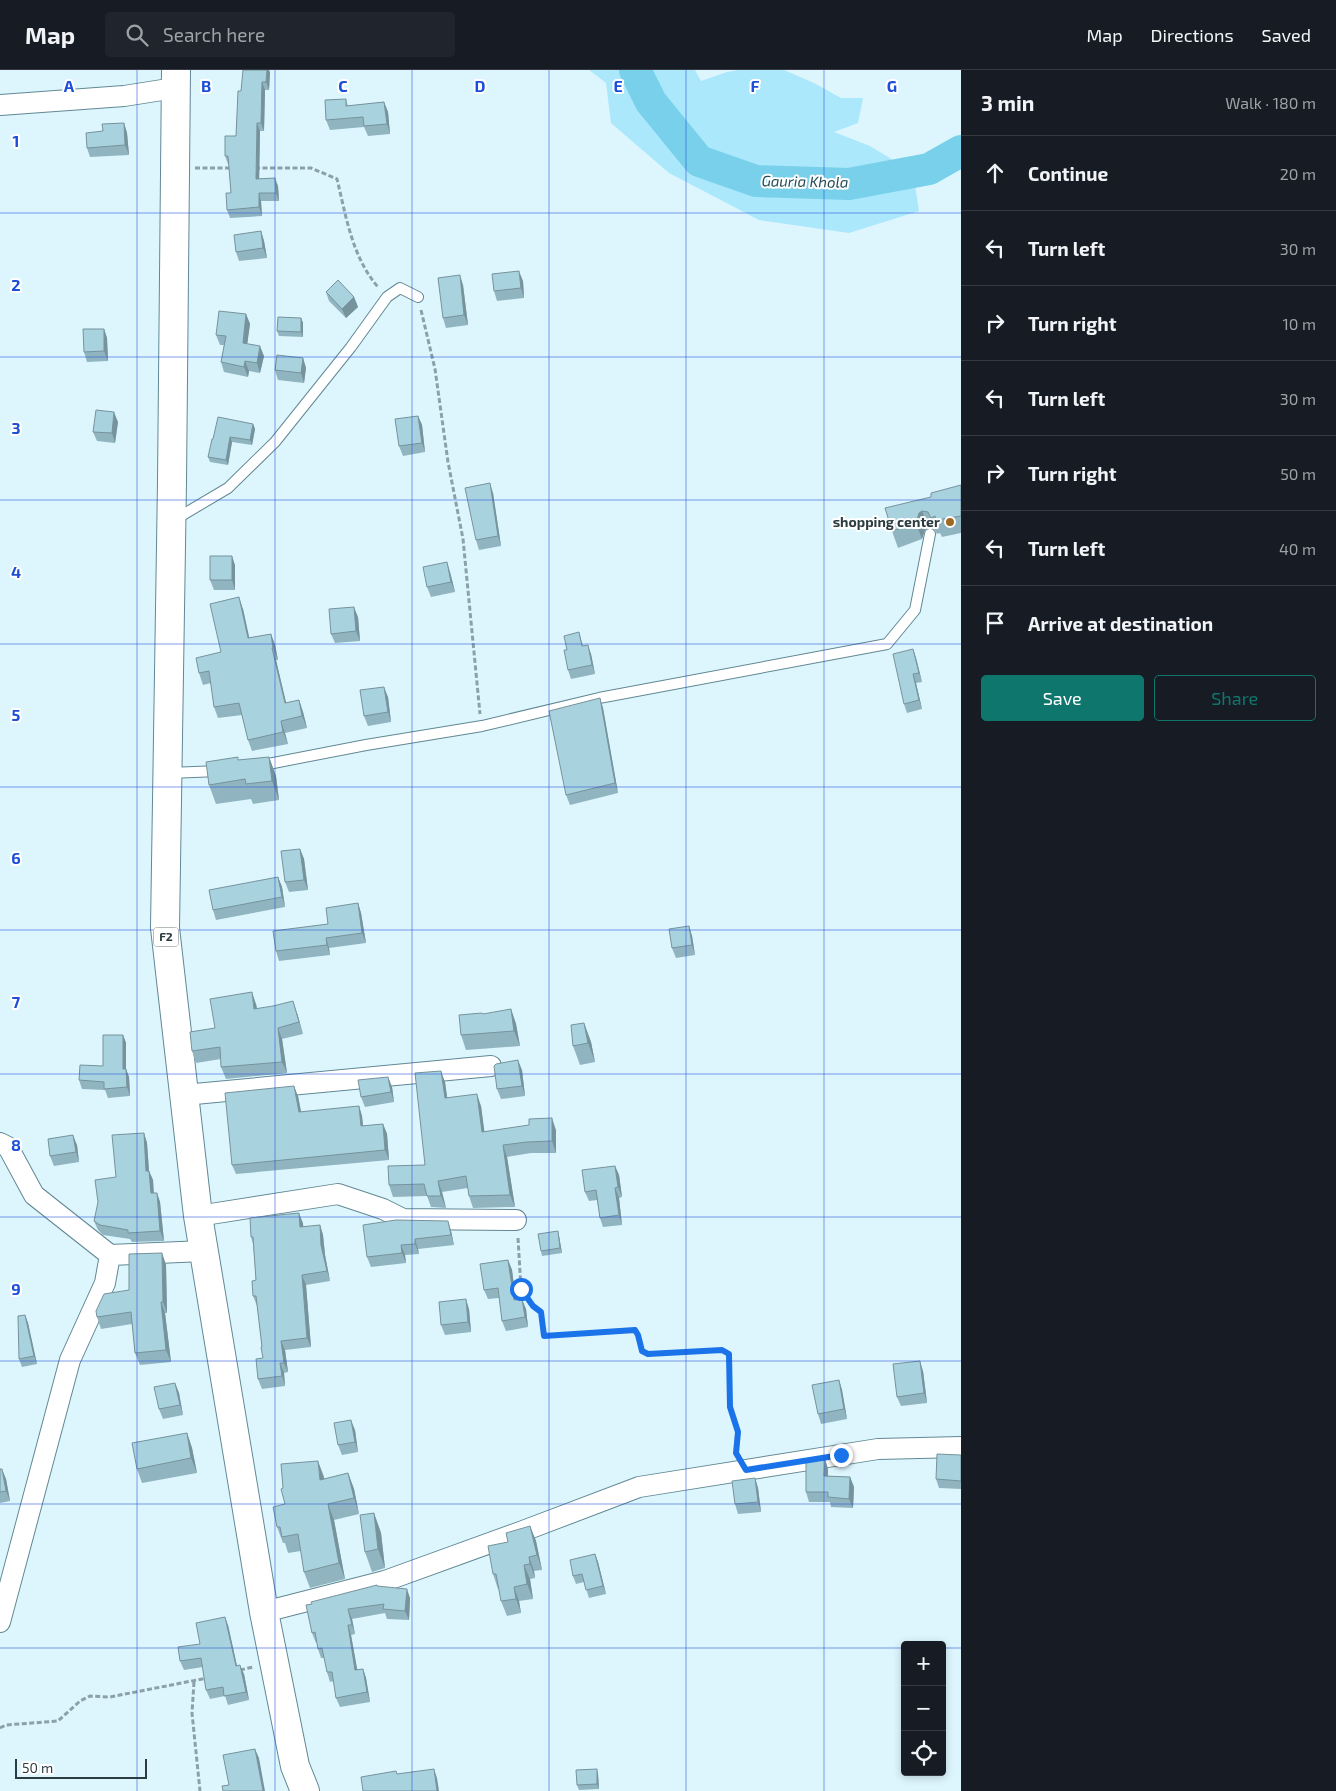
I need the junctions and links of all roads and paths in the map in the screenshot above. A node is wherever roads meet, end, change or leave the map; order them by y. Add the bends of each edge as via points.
1 (176, 79) edge
2 (0, 105) edge
3 (174, 168) junction
4 (233, 168) edge
5 (253, 168) edge
6 (387, 297) junction
7 (418, 298) joint
8 (172, 522) junction
9 (930, 534) edge
10 (482, 726) junction
11 (246, 768) edge
12 (231, 770) edge
13 (168, 773) junction
14 (491, 1066) dead end
15 (184, 1095) junction
16 (0, 1143) edge
17 (198, 1216) junction
18 (516, 1220) joint
19 (204, 1251) junction
20 (110, 1255) junction
21 (961, 1447) edge
22 (746, 1470) junction
23 (264, 1612) junction
24 (0, 1622) edge
25 (274, 1662) junction
26 (238, 1670) edge
27 (211, 1677) edge
28 (194, 1682) junction
29 (0, 1728) edge
30 (200, 1791) edge
31 (305, 1791) edge

1 - 2 street via 124,96
1 - 3 main road, F2
3 - 4 path
3 - 8 main road, F2
5 - 6 path via 311,168 337,179 350,233 368,274
6 - 7 lane via 400,288
6 - 8 lane via 275,442 228,488
7 - 10 path via 435,369 463,539
8 - 13 main road, F2
9 - 10 lane via 915,610 887,644 599,698
10 - 11 lane
12 - 13 lane
13 - 15 main road, F2 via 165,928
14 - 15 street
15 - 17 main road, F2
16 - 20 street via 8,1147 34,1195
17 - 18 street via 338,1194 403,1219
17 - 19 main road, F2
18 - 22 path via 521,1289 541,1312 544,1336 635,1330 642,1351 648,1354 722,1350 729,1354 730,1407 738,1432 736,1453
19 - 20 street
19 - 23 main road, F2
20 - 24 street via 105,1283 70,1360
21 - 22 street via 878,1449
22 - 23 street via 639,1487 385,1581
23 - 25 main road, F2
25 - 26 path
25 - 31 main road, F2 via 295,1766
27 - 28 path
28 - 29 path via 110,1697 90,1696 58,1721
28 - 30 path via 192,1713

